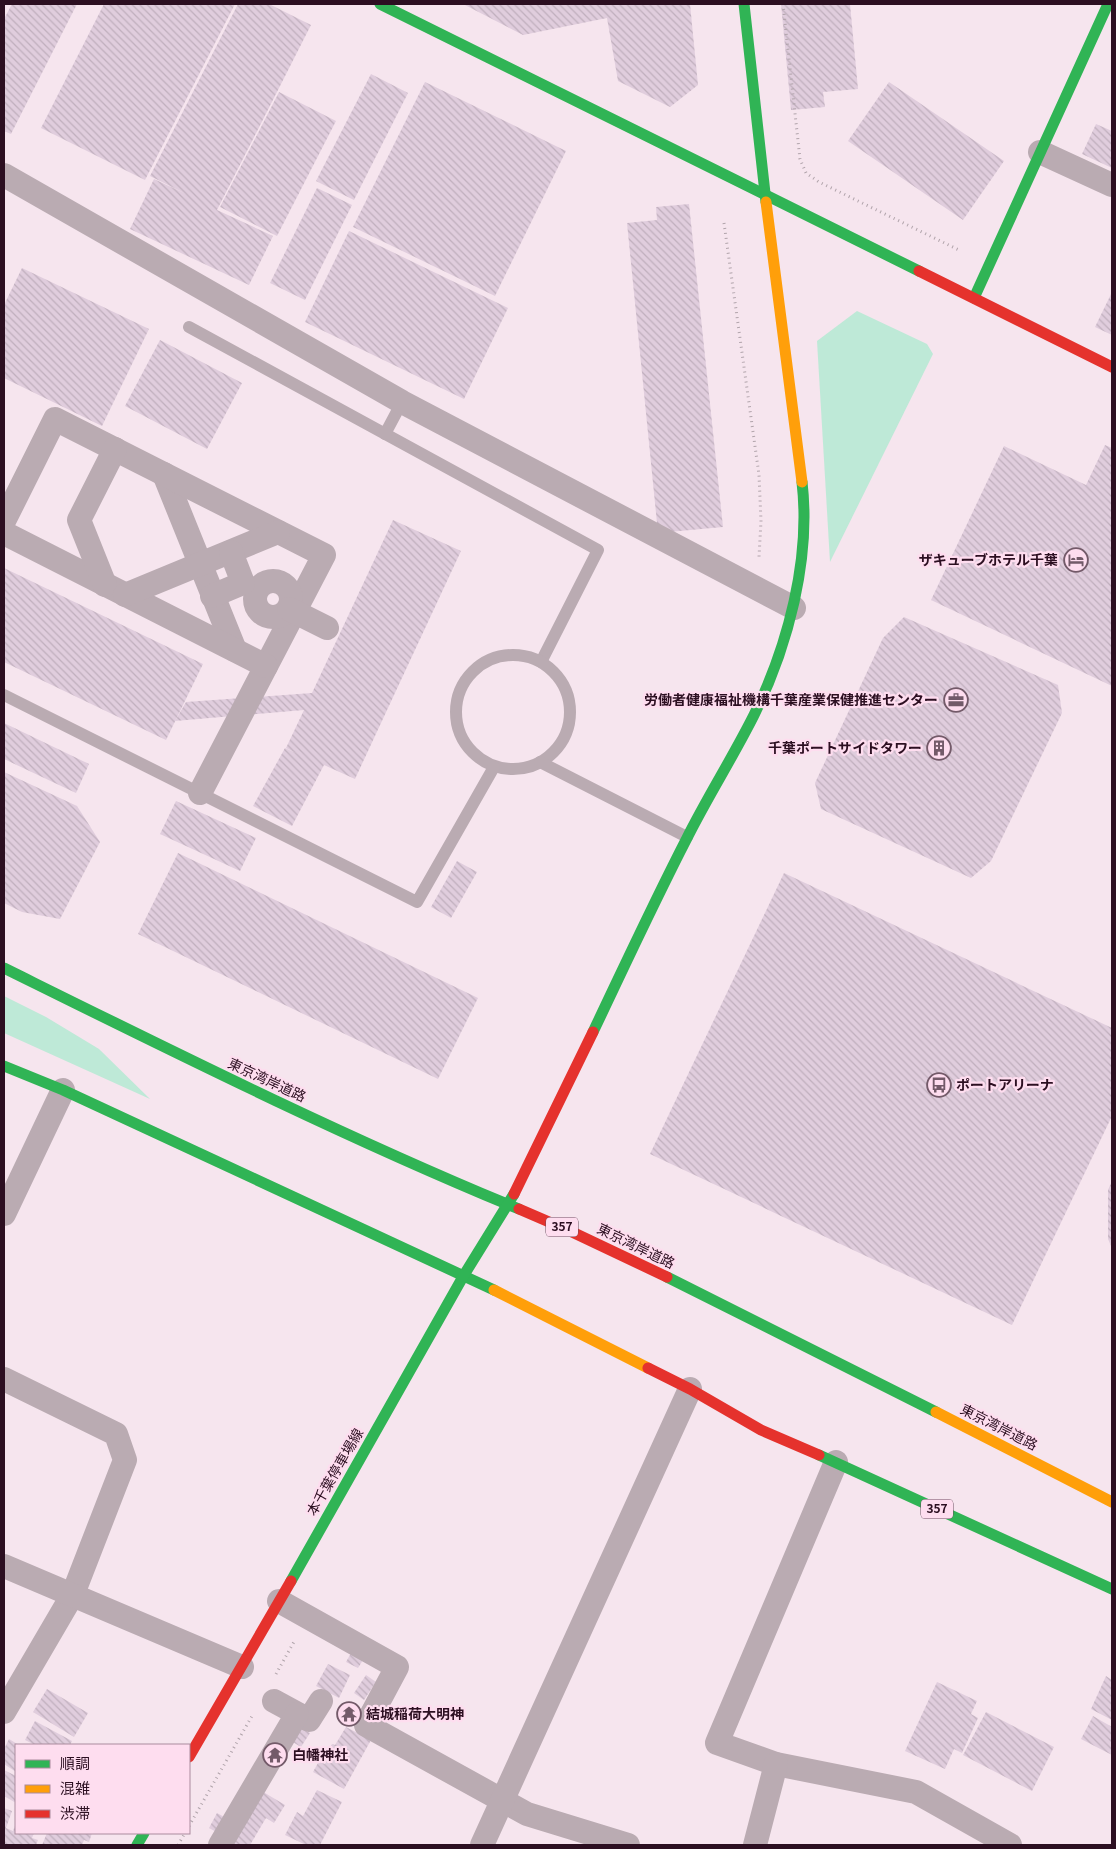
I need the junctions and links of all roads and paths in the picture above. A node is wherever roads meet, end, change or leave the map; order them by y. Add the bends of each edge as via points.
1 (380, 4) edge
2 (744, 4) edge
3 (783, 4) edge
4 (1108, 4) edge
5 (1040, 152) junction
6 (4, 175) edge
7 (1112, 185) edge
8 (765, 194) junction
9 (724, 223) dead end
10 (959, 250) dead end
11 (974, 298) junction
12 (189, 327) dead end
13 (1112, 367) edge
14 (402, 402) junction
15 (385, 434) junction
16 (115, 450) junction
17 (164, 474) junction
18 (4, 521) edge
19 (278, 532) junction
20 (4, 534) edge
21 (231, 552) junction
22 (759, 557) dead end
23 (250, 587) junction
24 (115, 590) junction
25 (212, 596) junction
26 (794, 608) junction
27 (292, 610) junction
28 (327, 628) dead end
29 (235, 650) junction
30 (541, 662) junction
31 (266, 666) junction
32 (4, 695) edge
33 (540, 762) junction
34 (494, 767) junction
35 (200, 793) junction
36 (687, 837) junction
37 (4, 968) edge
38 (4, 1066) edge
39 (63, 1090) junction
40 (509, 1204) junction
41 (4, 1214) edge
42 (464, 1275) junction
43 (4, 1379) edge
44 (690, 1389) junction
45 (836, 1462) junction
46 (1112, 1502) edge
47 (4, 1566) edge
48 (1112, 1589) edge
49 (73, 1594) junction
50 (279, 1601) junction
51 (242, 1667) junction
52 (274, 1701) dead end
53 (321, 1701) dead end
54 (4, 1712) edge
55 (297, 1714) junction
56 (190, 1755) edge
57 (776, 1764) junction
58 (503, 1800) junction
59 (143, 1834) edge
60 (184, 1834) edge
61 (136, 1845) edge
62 (178, 1845) edge
63 (220, 1845) edge
64 (482, 1845) edge
65 (628, 1845) edge
66 (755, 1845) edge
67 (1010, 1845) edge

1 - 8 main road
2 - 8 main road, 本千葉停車場線
3 - 10 path via 800,159 806,173
4 - 5 main road
5 - 7 street
5 - 11 main road
6 - 14 street
8 - 11 main road
8 - 26 main road, 本千葉停車場線 via 804,501
9 - 22 path via 759,475 762,521
11 - 13 main road
12 - 15 lane
14 - 15 lane
14 - 26 street
15 - 30 lane via 598,550
16 - 17 street
16 - 18 street via 55,419
16 - 24 street via 79,520
17 - 19 street
17 - 25 street
19 - 21 street
19 - 27 street via 324,555
20 - 24 street
21 - 23 street
21 - 24 street
23 - 25 street
23 - 27 street via 271,580 282,583 290,592
24 - 29 street
25 - 29 street
26 - 36 main road, 本千葉停車場線 via 779,657 754,715
27 - 28 street
27 - 31 street
29 - 31 street
30 - 33 lane via 556,674 566,689 570,707 569,726 562,743
30 - 34 lane via 524,656 505,655 472,671 461,687 455,706 456,725 464,743 477,758
31 - 35 street
32 - 35 lane
33 - 34 lane via 513,770
33 - 36 lane
34 - 35 lane via 416,902
36 - 40 main road, 本千葉停車場線
37 - 40 main road, 東京湾岸道路 / 357 via 229,1079 437,1175
38 - 39 main road, 357
39 - 41 street
39 - 42 main road, 357
40 - 42 main road, 本千葉停車場線
40 - 46 main road, 東京湾岸道路 / 357 via 824,1354
42 - 44 main road, 357
42 - 50 main road, 本千葉停車場線
43 - 49 street via 116,1434 125,1460
44 - 45 main road, 357 via 761,1430
44 - 58 street
45 - 48 main road, 357
45 - 57 street via 717,1743
47 - 49 street
49 - 51 street
49 - 54 street
50 - 51 main road, 本千葉停車場線
50 - 58 street via 397,1667 366,1725
51 - 56 main road, 本千葉停車場線
52 - 55 street
53 - 55 street via 309,1720
55 - 63 street
57 - 66 street
57 - 67 street via 916,1792
58 - 64 street
58 - 65 street via 527,1814
59 - 61 main road
60 - 62 path

